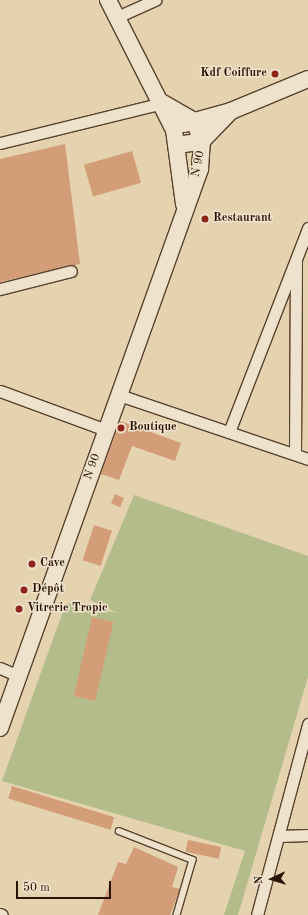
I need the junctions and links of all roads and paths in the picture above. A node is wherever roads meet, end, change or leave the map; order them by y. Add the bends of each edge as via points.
1 (108, 0) edge
2 (155, 0) edge
3 (117, 17) junction
4 (308, 79) edge
5 (163, 103) junction
6 (231, 111) junction
7 (194, 121) junction
8 (176, 138) junction
9 (202, 141) junction
10 (0, 143) edge
11 (184, 205) junction
12 (308, 228) edge
13 (296, 254) junction
14 (71, 271) dead end
15 (0, 289) edge
16 (0, 391) edge
17 (119, 395) junction
18 (106, 430) junction
19 (228, 432) junction
20 (295, 454) junction
21 (308, 459) edge
22 (0, 668) edge
23 (19, 676) junction
24 (308, 724) edge
25 (0, 728) edge
26 (119, 831) dead end
27 (308, 834) edge
28 (280, 836) junction
29 (178, 915) edge
30 (257, 915) edge

1 - 3 street, N 90
2 - 3 street
3 - 5 street, N 90
4 - 6 street
5 - 7 street
5 - 8 street, N 90
5 - 10 street
6 - 7 street
6 - 9 street
7 - 8 street
7 - 9 street, N 90
8 - 9 street
8 - 11 street, N 90
9 - 11 street, N 90 via 200,169
11 - 17 street, N 90
12 - 13 street
13 - 19 street
13 - 20 street
14 - 15 street
16 - 18 street
17 - 18 street, N 90
17 - 19 street
18 - 23 street, N 90
19 - 20 street
20 - 21 street
22 - 23 street
23 - 25 street, N 90
24 - 28 street
26 - 29 lane via 193,860
27 - 28 street
28 - 30 street

